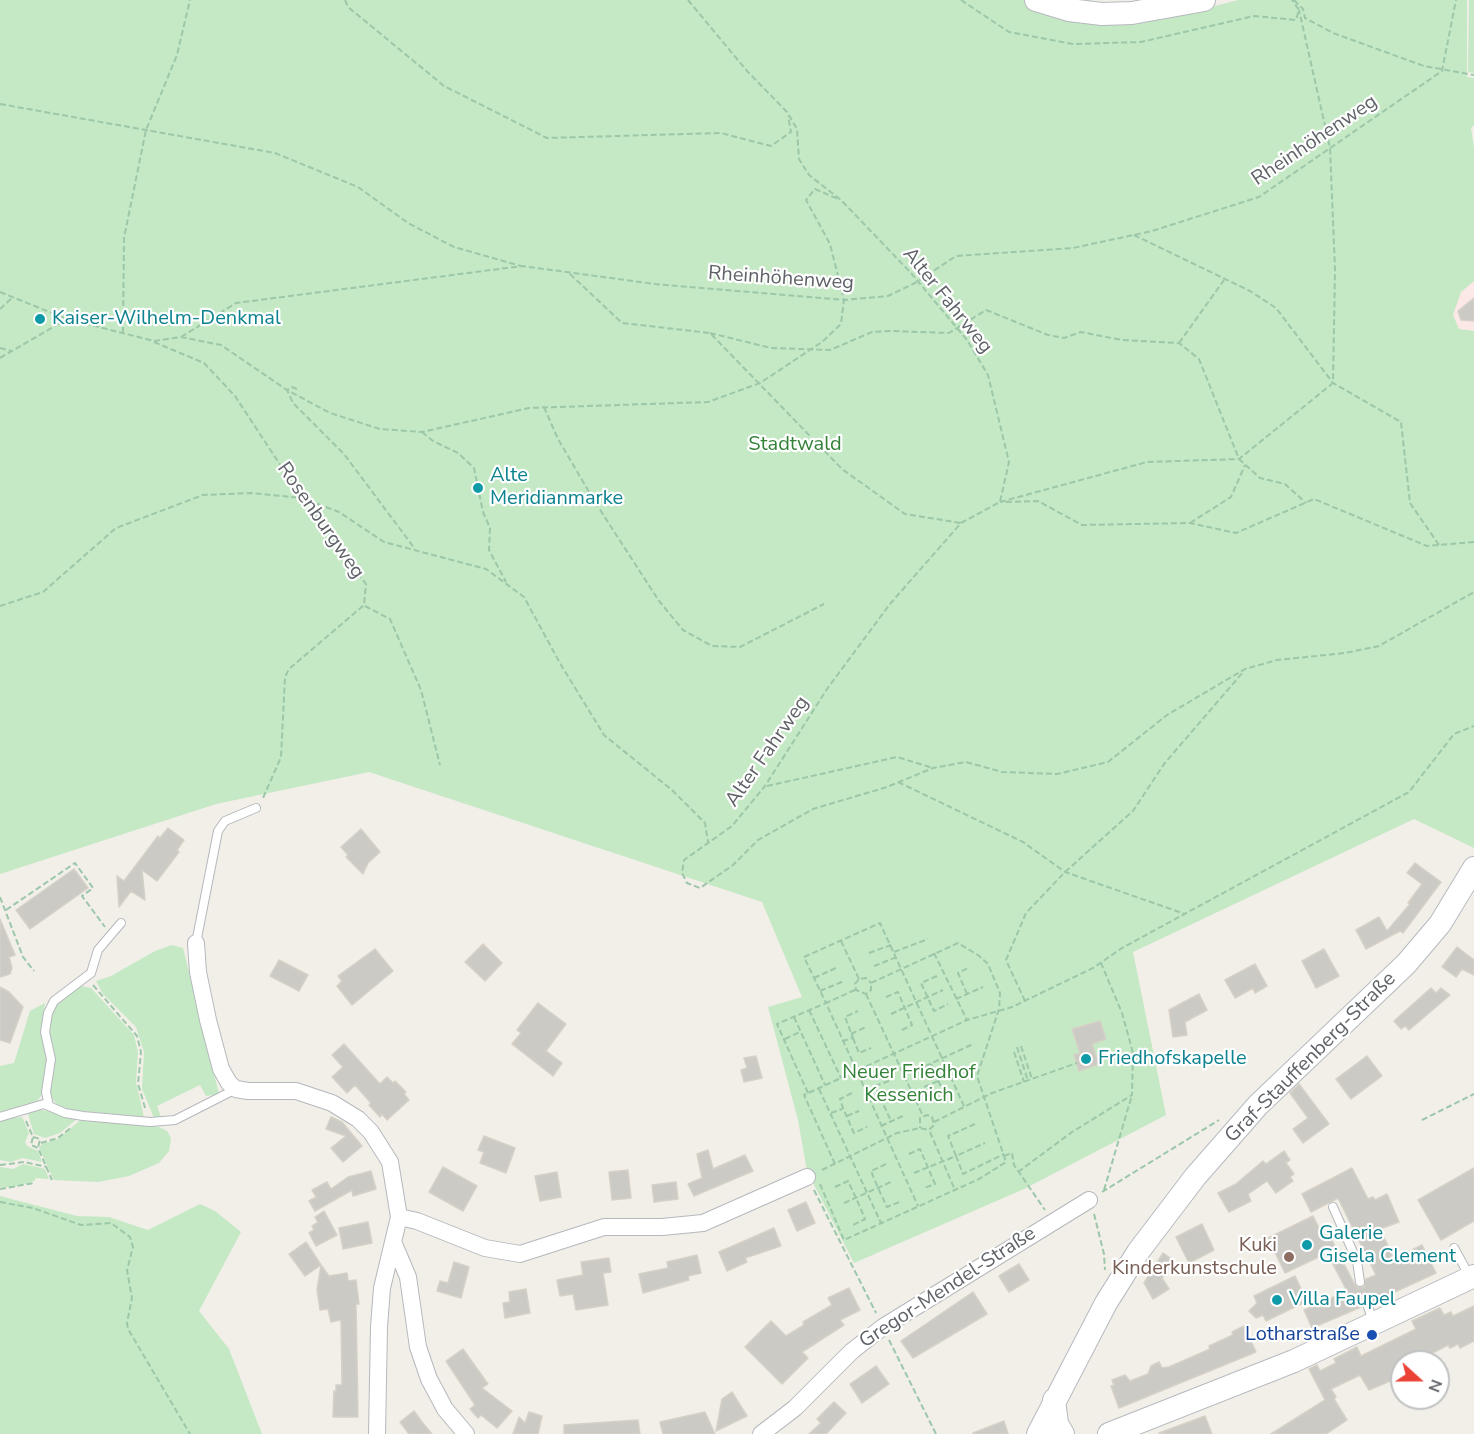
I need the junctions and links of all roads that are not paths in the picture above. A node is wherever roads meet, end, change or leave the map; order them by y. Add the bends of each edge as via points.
1 (1036, 0) edge
2 (1204, 0) edge
3 (1101, 7) edge
4 (256, 808) road end
5 (1474, 868) edge
6 (121, 923) dead end
7 (196, 943) joint
8 (236, 1089) junction
9 (50, 1106) junction
10 (0, 1117) edge
11 (811, 1175) road end
12 (1089, 1200) road end
13 (1333, 1207) dead end
14 (399, 1217) junction
15 (394, 1244) junction
16 (1454, 1248) dead end
17 (1472, 1277) edge
18 (1360, 1282) dead end
19 (1054, 1400) junction
20 (377, 1434) edge
21 (466, 1434) edge
22 (761, 1434) edge
23 (1038, 1434) edge
24 (1063, 1434) edge
25 (1109, 1434) edge

1 - 3 street via 1069,10
2 - 3 street via 1132,13
4 - 7 lane via 225,822 218,831
5 - 19 street, Graf-Stauffenberg-Straße via 1440,924 1406,964 1258,1104 1194,1178 1138,1252
6 - 9 lane via 98,950 91,973 54,1001 48,1014 45,1032 51,1059 46,1092
7 - 8 street via 198,972 221,1069
8 - 9 lane via 175,1120 150,1122 82,1116
8 - 14 street via 309,1093 358,1119 390,1162
9 - 10 lane via 44,1104
11 - 14 street via 703,1223 604,1227 520,1254 485,1248
12 - 22 street, Gregor-Mendel-Straße via 883,1327
13 - 18 lane via 1357,1261
14 - 15 street
15 - 20 street via 382,1288
15 - 21 street via 408,1278 418,1347 429,1379 445,1409
16 - 17 lane
17 - 25 street via 1370,1314 1294,1361
19 - 23 street, Graf-Stauffenberg-Straße
19 - 24 street via 1057,1424

